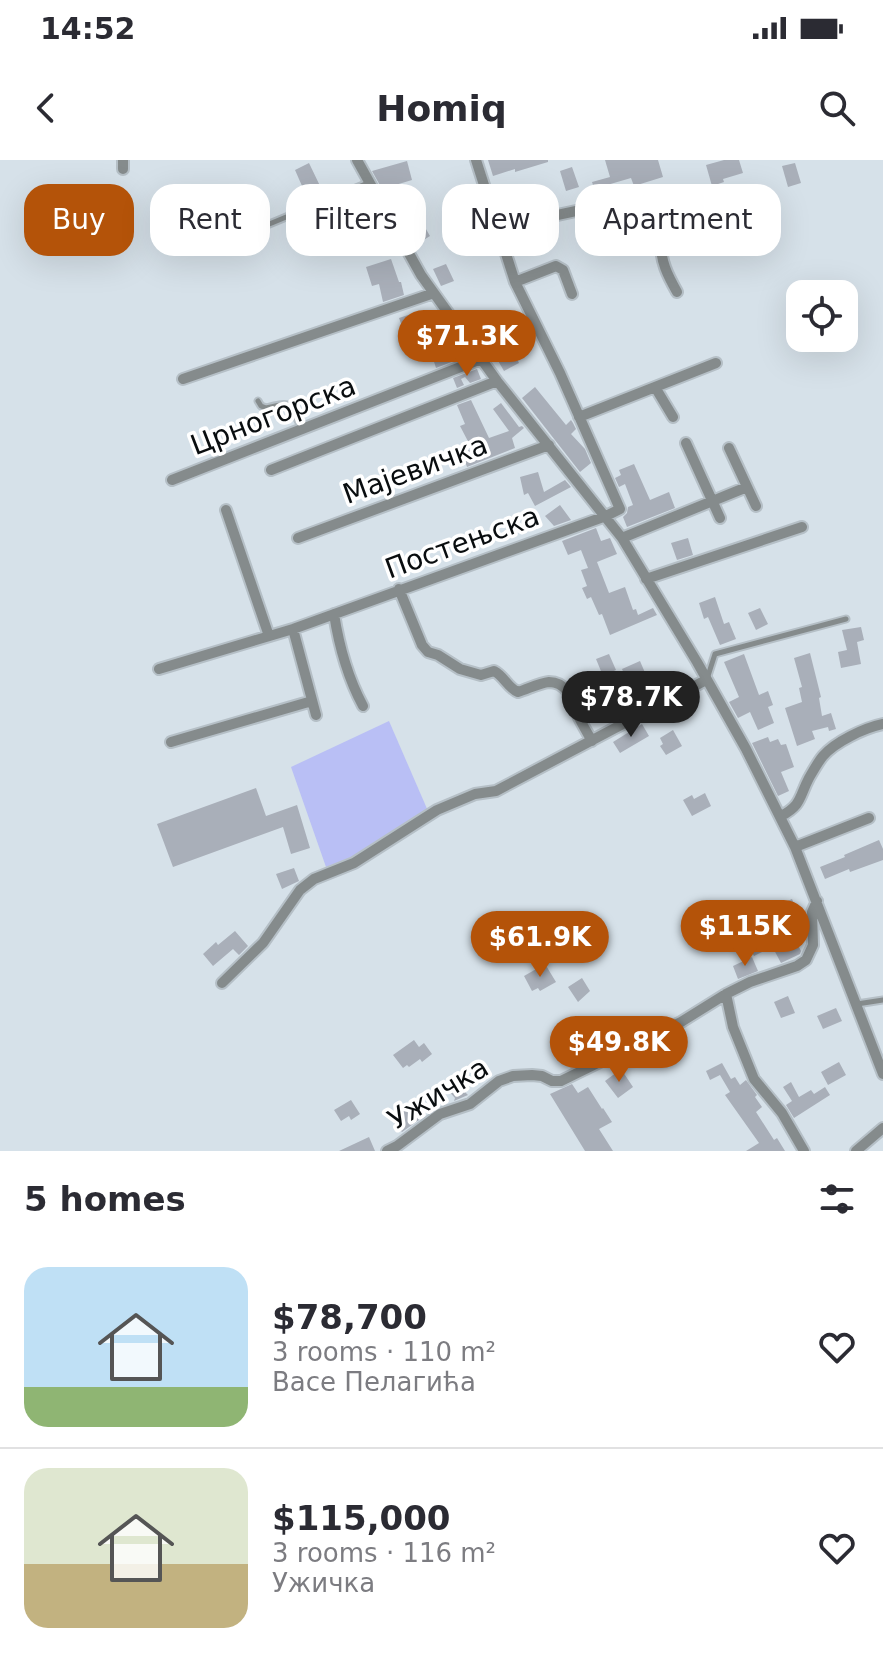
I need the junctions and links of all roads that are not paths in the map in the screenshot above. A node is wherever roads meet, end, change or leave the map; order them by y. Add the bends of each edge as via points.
1 (357, 160) edge
2 (476, 160) edge
3 (369, 183) junction
4 (483, 184) edge
5 (270, 224) edge
6 (506, 256) edge
7 (662, 256) edge
8 (515, 282) junction
9 (677, 292) dead end
10 (434, 293) junction
11 (572, 294) dead end
12 (481, 359) junction
13 (716, 363) dead end
14 (183, 379) dead end
15 (497, 381) junction
16 (655, 387) junction
17 (258, 401) dead end
18 (579, 417) junction
19 (673, 417) dead end
20 (302, 429) junction
21 (686, 443) dead end
22 (549, 445) junction
23 (729, 448) dead end
24 (271, 470) dead end
25 (172, 480) dead end
26 (747, 487) junction
27 (713, 501) junction
28 (756, 506) dead end
29 (226, 510) dead end
30 (606, 516) junction
31 (720, 518) dead end
32 (802, 527) dead end
33 (298, 538) dead end
34 (622, 538) junction
35 (646, 579) junction
36 (399, 589) junction
37 (334, 614) junction
38 (846, 619) dead end
39 (293, 629) junction
40 (269, 636) junction
41 (159, 669) dead end
42 (706, 680) junction
43 (312, 701) junction
44 (363, 706) dead end
45 (316, 715) dead end
46 (883, 724) edge
47 (592, 741) junction
48 (171, 742) dead end
49 (781, 816) junction
50 (869, 818) dead end
51 (795, 847) junction
52 (817, 901) junction
53 (222, 983) dead end
54 (726, 994) junction
55 (883, 1000) edge
56 (856, 1004) junction
57 (883, 1074) edge
58 (883, 1128) edge
59 (387, 1151) edge
60 (804, 1151) edge
61 (856, 1151) edge

1 - 3 street
2 - 4 street
3 - 5 lane
3 - 10 street
6 - 8 street
7 - 9 street
8 - 11 street via 556,266 563,270
8 - 18 street
10 - 12 street
10 - 14 street
12 - 15 street
12 - 20 street, Црногорска
13 - 16 street
15 - 22 street
15 - 24 street
16 - 18 street
16 - 19 street
17 - 20 lane via 266,408 288,404
18 - 30 street via 620,506
20 - 25 street, Црногорска
21 - 27 street
22 - 30 street
22 - 33 street, Мајевичка
23 - 26 street
26 - 27 street
26 - 28 street
27 - 31 street
27 - 34 street
29 - 40 street
30 - 34 street
30 - 36 street, Постењска
32 - 35 street
34 - 35 street
35 - 42 street
36 - 37 street, Постењска
36 - 47 street via 428,652 460,669 481,675 494,671 518,692 552,682 562,686
37 - 39 street, Постењска
37 - 44 street
38 - 42 lane via 715,654
39 - 40 street, Постењска
39 - 43 street
40 - 41 street, Постењска
42 - 47 street
42 - 49 street
43 - 45 street
43 - 48 street
46 - 49 street via 823,755 795,809
47 - 53 street via 496,791 437,810 354,863 314,879 300,890 263,943
49 - 51 street
50 - 51 street
51 - 52 street
52 - 54 street, Ужичка via 813,945 806,960
52 - 56 street
54 - 59 street, Ужичка via 561,1081 532,1075 499,1081 470,1104 440,1114
54 - 60 street via 754,1079
55 - 56 lane
56 - 57 street
58 - 61 street

